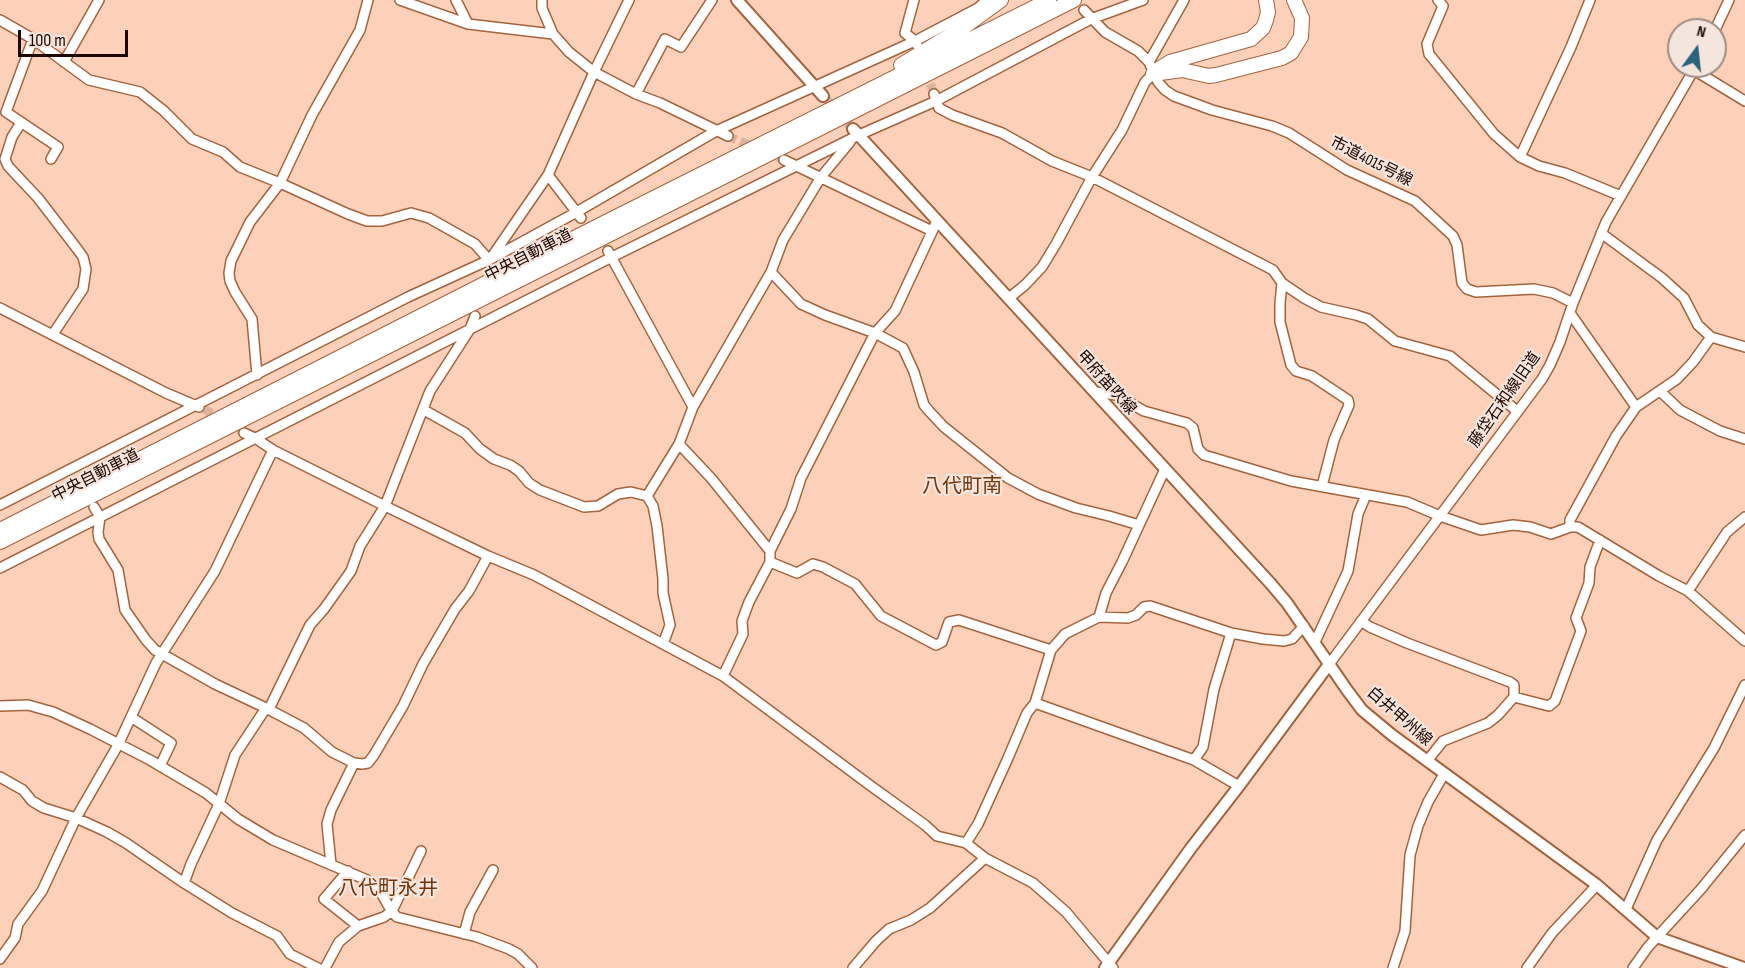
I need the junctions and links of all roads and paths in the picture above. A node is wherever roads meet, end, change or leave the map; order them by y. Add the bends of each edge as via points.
1 (99, 0) edge
2 (368, 0) edge
3 (400, 0) edge
4 (456, 0) edge
5 (542, 0) edge
6 (629, 0) edge
7 (712, 0) edge
8 (914, 0) edge
9 (987, 0) edge
10 (1001, 0) edge
11 (1048, 0) edge
12 (1143, 0) edge
13 (1184, 0) edge
14 (1266, 0) edge
15 (1294, 0) edge
16 (1438, 0) edge
17 (1590, 0) edge
18 (1729, 0) edge
19 (743, 2) edge
20 (1081, 3) edge
21 (1720, 18) edge
22 (1091, 19) junction
23 (0, 20) edge
24 (468, 24) junction
25 (553, 34) junction
26 (33, 39) junction
27 (916, 43) junction
28 (64, 62) junction
29 (1151, 68) junction
30 (594, 72) junction
31 (1689, 78) edge
32 (1710, 78) edge
33 (815, 88) junction
34 (636, 94) junction
35 (823, 96) tunnel mouth
36 (935, 98) junction
37 (1745, 101) edge
38 (806, 121) junction
39 (21, 123) junction
40 (716, 131) junction
41 (855, 134) junction
42 (728, 136) tunnel mouth
43 (1521, 157) junction
44 (51, 159) dead end
45 (784, 160) tunnel mouth
46 (797, 165) junction
47 (548, 175) junction
48 (821, 177) junction
49 (1092, 177) junction
50 (280, 183) junction
51 (1621, 196) junction
52 (578, 216) junction
53 (934, 226) junction
54 (1601, 233) junction
55 (610, 254) junction
56 (490, 263) junction
57 (771, 272) junction
58 (1282, 283) junction
59 (1010, 298) junction
60 (1573, 303) junction
61 (0, 308) edge
62 (1570, 313) junction
63 (476, 316) dead end
64 (470, 329) junction
65 (875, 333) junction
66 (53, 334) junction
67 (1711, 337) junction
68 (1745, 347) edge
69 (257, 375) junction
70 (1660, 391) junction
71 (1095, 392) junction
72 (200, 407) junction
73 (693, 407) junction
74 (1636, 407) junction
75 (424, 410) junction
76 (1517, 411) junction
77 (243, 433) tunnel mouth
78 (255, 438) junction
79 (1745, 439) edge
80 (679, 444) junction
81 (273, 450) junction
82 (1165, 469) junction
83 (1322, 486) junction
84 (1366, 495) junction
85 (647, 496) junction
86 (0, 505) edge
87 (385, 506) junction
88 (94, 507) dead end
89 (1440, 516) junction
90 (100, 517) junction
91 (1745, 517) edge
92 (1139, 525) junction
93 (1570, 527) junction
94 (0, 530) edge
95 (1600, 540) junction
96 (0, 542) edge
97 (770, 551) junction
98 (488, 556) junction
99 (770, 562) junction
100 (0, 568) edge
101 (1688, 591) junction
102 (1099, 617) junction
103 (1361, 621) junction
104 (1304, 626) junction
105 (1231, 633) junction
106 (1745, 641) edge
107 (1316, 642) junction
108 (663, 644) junction
109 (1051, 650) junction
110 (162, 654) junction
111 (1329, 663) junction
112 (723, 676) junction
113 (1745, 685) edge
114 (1514, 697) junction
115 (1035, 703) junction
116 (0, 706) edge
117 (267, 708) junction
118 (131, 717) junction
119 (118, 745) junction
120 (1194, 760) junction
121 (1427, 761) junction
122 (354, 763) junction
123 (160, 766) junction
124 (1444, 774) junction
125 (0, 777) edge
126 (1239, 786) junction
127 (219, 804) junction
128 (76, 818) junction
129 (1745, 835) edge
130 (966, 843) junction
131 (421, 851) dead end
132 (985, 858) junction
133 (331, 864) junction
134 (493, 870) dead end
135 (348, 871) junction
136 (184, 883) junction
137 (1597, 885) junction
138 (1626, 909) junction
139 (392, 911) junction
140 (358, 926) junction
141 (464, 934) junction
142 (1657, 937) junction
143 (0, 959) edge
144 (1109, 966) edge
145 (318, 968) edge
146 (325, 968) edge
147 (532, 968) edge
148 (853, 968) edge
149 (1394, 968) edge
150 (1527, 968) edge
151 (1633, 968) edge
152 (1744, 968) edge

1 - 28 street
2 - 50 street via 360,30 312,115
3 - 24 street
4 - 24 street
5 - 25 street
6 - 30 street
7 - 34 street via 681,47 665,39
8 - 27 street via 905,33
9 - 27 street
10 - 38 highway via 964,27
11 - 38 highway, 中央自動車道
12 - 22 street
13 - 29 street
14 - 29 highway via 1268,12 1263,28 1251,39
15 - 29 highway via 1302,18 1301,37 1291,53 1282,58 1209,76
16 - 43 street via 1443,6 1427,44 1429,54 1494,134
17 - 43 street
18 - 21 street
19 - 33 main road
20 - 22 street
20 - 96 highway, 中央自動車道 via 921,77
22 - 29 street via 1138,51
22 - 36 street
23 - 26 street
24 - 25 street
25 - 30 street
26 - 28 street
26 - 39 street via 6,111
27 - 33 street
28 - 50 street via 89,80 140,92 192,139 223,152 240,167
29 - 49 street via 1122,130
29 - 60 street, 市道4015号線 via 1165,90 1174,96 1289,133 1347,170 1415,201 1453,236 1462,284 1467,289 1534,289
30 - 34 street
30 - 47 street
31 - 51 street, 藤垈石和線旧道
32 - 37 street
33 - 35 main road
33 - 40 street
34 - 40 street
36 - 41 street
36 - 49 street via 939,108 952,115 1002,133 1052,161
38 - 94 highway, 中央自動車道
39 - 44 street via 58,147
39 - 66 street via 5,159 8,166 78,250 86,269 83,289
40 - 42 street
40 - 52 street
41 - 46 street
41 - 48 street
41 - 53 main road, 甲府笛吹線
43 - 51 street
45 - 46 street
46 - 48 street
46 - 55 street
47 - 52 street
47 - 56 street
48 - 53 street
48 - 57 street via 783,240
49 - 58 street via 1273,270
49 - 59 street via 1042,267
50 - 56 street via 367,221 411,213 429,218 475,244
50 - 69 street via 250,222 229,273 235,292 252,319
51 - 54 street, 藤垈石和線旧道
52 - 56 street
53 - 59 main road, 甲府笛吹線
53 - 65 street via 895,311
54 - 60 street, 藤垈石和線旧道
54 - 67 street via 1684,298 1698,325
55 - 64 street
55 - 73 street
56 - 69 street via 408,297
57 - 65 street via 801,304
57 - 73 street
58 - 76 street via 1321,307 1368,319 1395,341 1450,356
58 - 83 street via 1280,322 1291,365 1348,400 1349,405 1334,440
59 - 71 main road, 甲府笛吹線
60 - 62 street, 藤垈石和線旧道
61 - 66 street
62 - 74 street
62 - 76 street, 藤垈石和線旧道 via 1550,365
63 - 64 street
64 - 75 street via 430,391
64 - 78 street
65 - 92 street via 903,348 929,411 1008,478 1076,508
65 - 97 street via 801,478
66 - 72 street
67 - 68 street
67 - 70 street via 1693,362
69 - 72 street
70 - 74 street
70 - 79 street via 1680,410
71 - 82 main road, 甲府笛吹線
71 - 83 street via 1116,395 1144,411 1187,423 1193,428 1198,450 1204,454 1291,481
72 - 86 street
73 - 80 street
74 - 93 street via 1570,520
75 - 85 street via 465,433 480,449 519,471 540,490 584,507 598,506 618,494
75 - 87 street
76 - 89 street, 藤垈石和線旧道
77 - 78 street
78 - 81 street
78 - 90 street
80 - 85 street
80 - 97 street
81 - 87 street
81 - 110 street via 215,571
82 - 92 street
82 - 104 main road, 甲府笛吹線 via 1271,584
83 - 84 street
84 - 89 street via 1407,502
84 - 107 street via 1358,514 1348,571
85 - 108 street via 657,526 670,625
87 - 98 street
87 - 117 street via 360,546 351,571 310,625
88 - 90 street
89 - 93 street via 1481,530 1513,525 1551,534
89 - 103 street, 藤垈石和線旧道
90 - 100 street
90 - 110 street via 99,539 118,570 125,610 146,640
91 - 101 street via 1727,532
92 - 102 street via 1106,593
93 - 95 street via 1578,527
95 - 101 street
95 - 114 street via 1576,618 1581,631 1555,701 1549,706
97 - 99 street
98 - 108 street via 534,575
98 - 122 street via 423,664 375,755 368,763
99 - 109 street via 797,573 813,564 823,567 855,584 881,616 936,645 942,642 949,622 959,620
99 - 112 street via 749,602 742,621 743,634
101 - 106 street
102 - 105 street via 1128,618 1150,606
102 - 109 street via 1065,634
103 - 111 street, 藤垈石和線旧道
103 - 114 street via 1510,682 1514,685
104 - 105 street via 1292,639 1284,641
104 - 107 main road, 甲府笛吹線
105 - 120 street via 1214,689 1203,747
107 - 111 main road, 甲府笛吹線
108 - 112 street
109 - 115 street
110 - 117 street
110 - 118 street
111 - 121 main road, 白井甲州線 via 1362,710
111 - 126 main road
112 - 130 street via 937,836
113 - 138 street via 1708,758 1657,840
114 - 121 street via 1488,723 1443,741
115 - 120 street
115 - 130 street
116 - 119 street via 28,705 53,711
117 - 122 street
117 - 127 street via 235,755
118 - 119 street
118 - 123 street via 171,743
119 - 123 street
119 - 128 street
120 - 126 street
121 - 124 main road, 白井甲州線
122 - 133 street via 327,824
123 - 127 street
124 - 137 main road, 白井甲州線
124 - 149 street via 1428,802 1410,855 1405,931
125 - 128 street via 44,808
126 - 144 main road
127 - 133 street via 273,840
127 - 136 street
128 - 136 street via 117,837
128 - 143 street via 42,891 18,924 15,938
129 - 142 street
130 - 132 street
131 - 139 street
132 - 144 street via 1033,883 1066,912
132 - 148 street via 930,908 889,929
133 - 135 street
134 - 141 street via 470,912
135 - 139 street via 380,891
135 - 140 street via 324,899
136 - 145 street via 277,936 290,954
137 - 138 main road, 白井甲州線
137 - 150 street via 1552,933
138 - 142 main road, 白井甲州線
139 - 140 street
139 - 141 street via 398,917
140 - 146 street via 339,942
141 - 147 street via 518,954
142 - 151 street
142 - 152 main road, 白井甲州線

